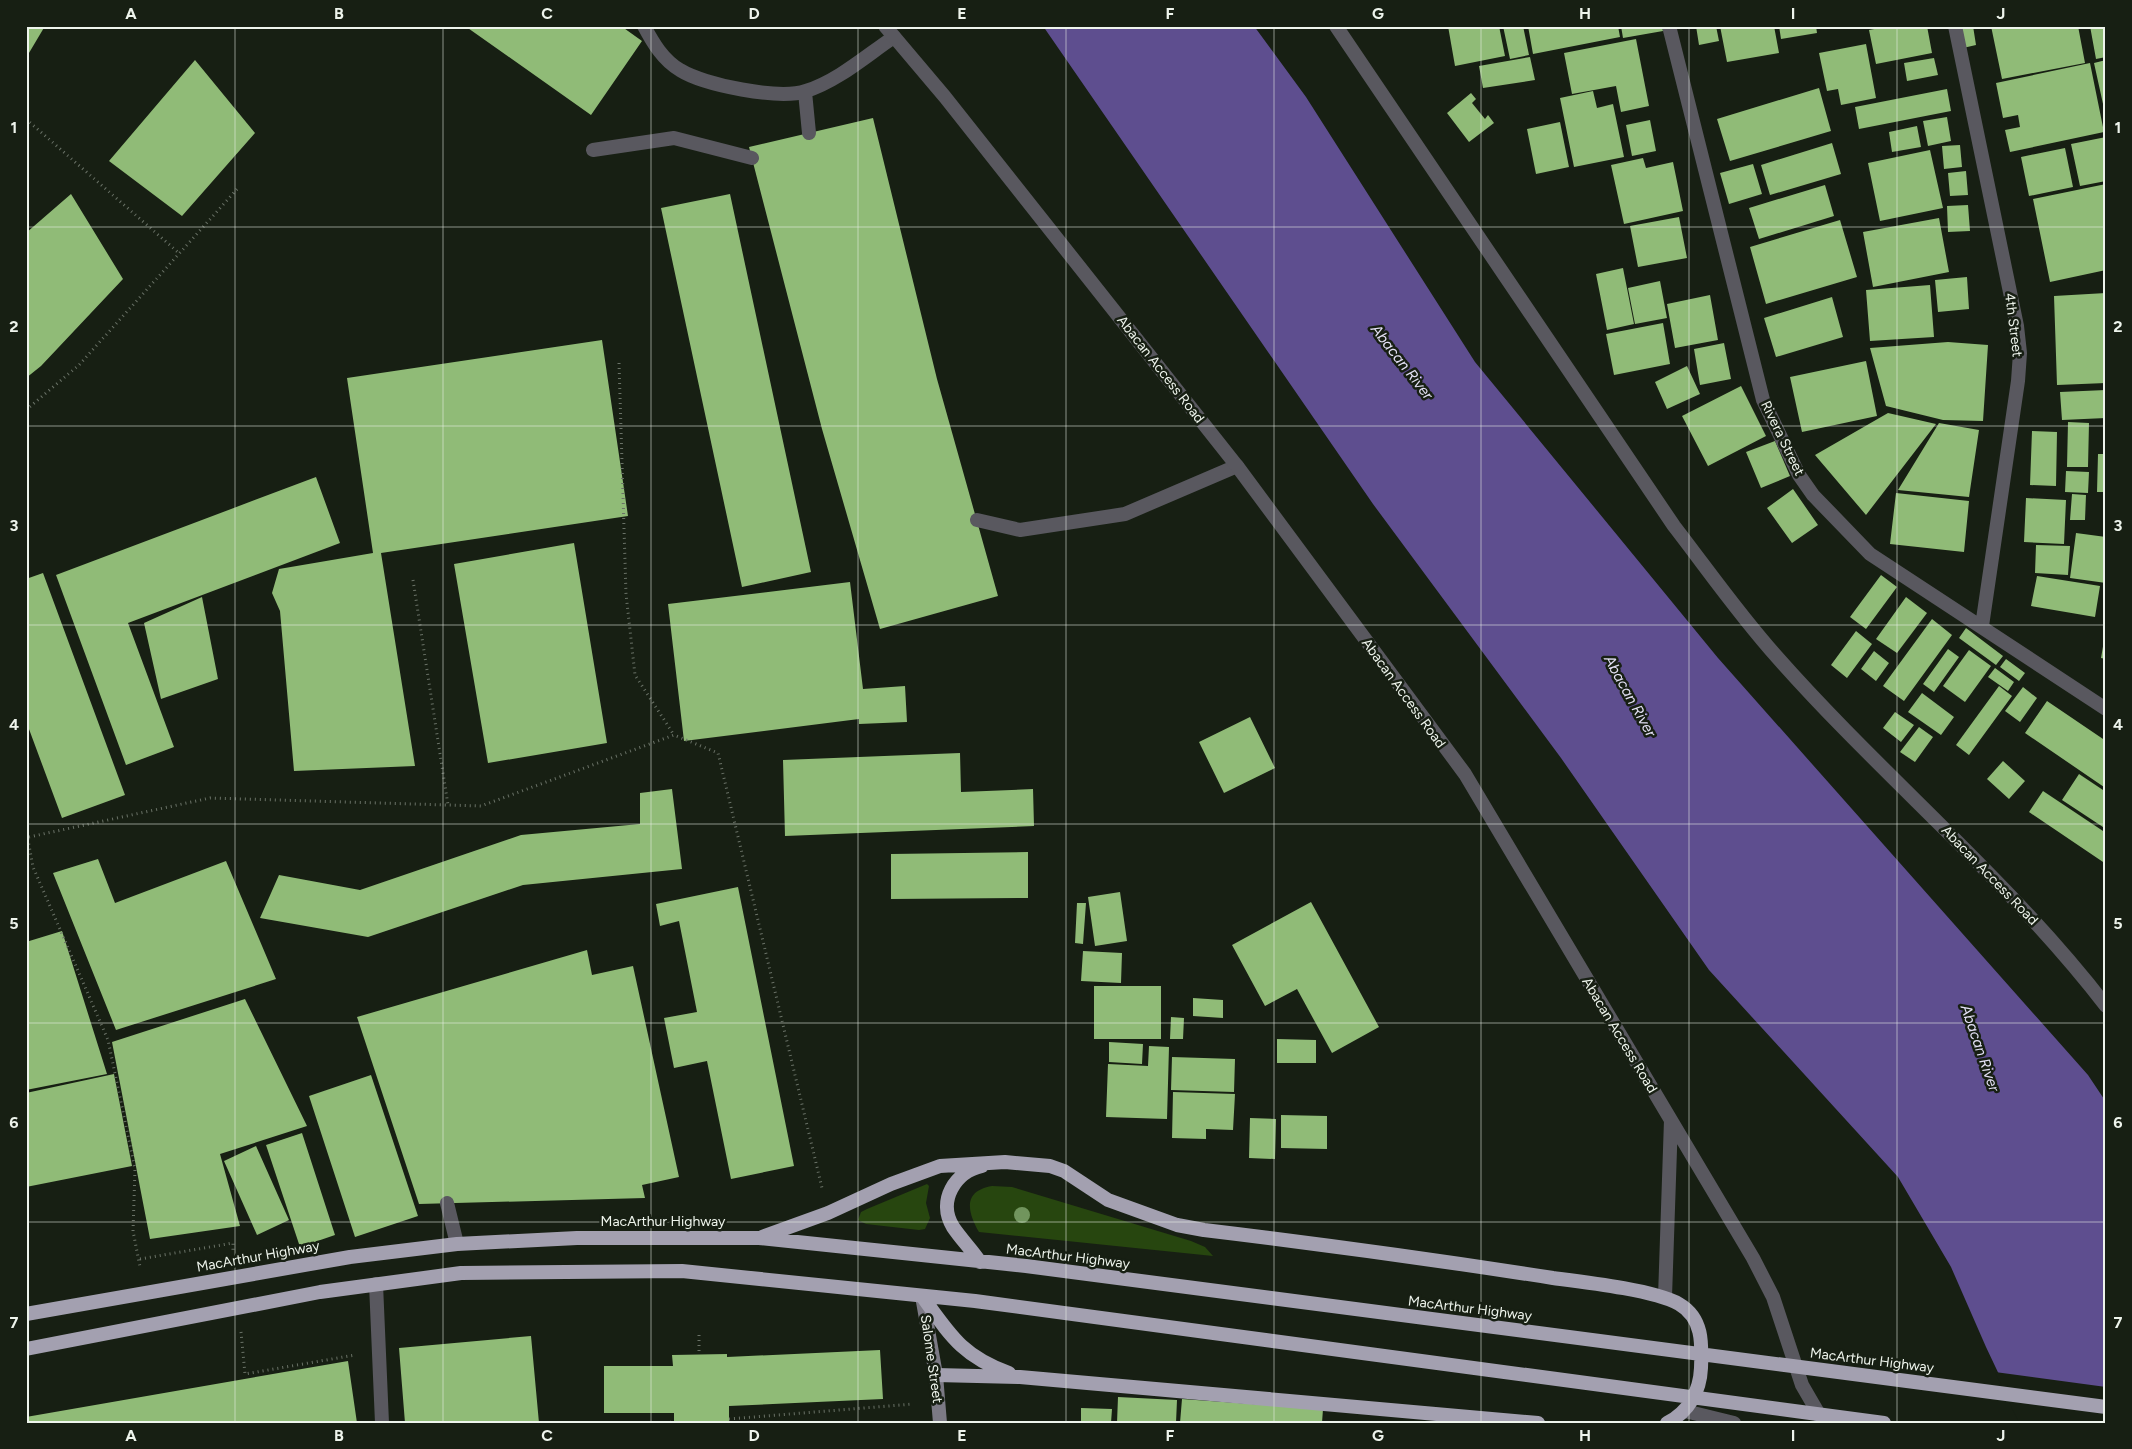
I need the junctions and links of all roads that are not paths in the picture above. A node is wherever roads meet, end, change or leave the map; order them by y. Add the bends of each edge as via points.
1 (644, 26) edge
2 (1336, 26) edge
3 (1670, 26) edge
4 (1955, 26) edge
5 (890, 32) edge
6 (805, 92) junction
7 (809, 133) dead end
8 (593, 150) dead end
9 (752, 158) dead end
10 (1237, 466) junction
11 (977, 520) dead end
12 (1982, 626) junction
13 (2106, 709) edge
14 (2106, 1006) edge
15 (1671, 1120) junction
16 (1005, 1162) junction
17 (447, 1203) dead end
18 (759, 1238) junction
19 (457, 1244) junction
20 (980, 1262) junction
21 (376, 1284) junction
22 (922, 1296) junction
23 (1665, 1298) junction
24 (26, 1314) edge
25 (26, 1348) edge
26 (936, 1375) junction
27 (1020, 1377) junction
28 (2106, 1407) edge
29 (1685, 1411) junction
30 (382, 1423) edge
31 (940, 1423) edge
32 (1538, 1423) edge
33 (1667, 1423) edge
34 (1734, 1423) edge
35 (1824, 1423) edge
36 (1884, 1423) edge

1 - 6 street via 656,48 679,70 713,84 760,93
2 - 14 street, Abacan Access Road via 1674,526 1729,598 1777,657 1982,864
3 - 12 street, Rivera Street via 1763,400 1800,475 1812,495 1870,554
4 - 12 street, 4th Street via 2020,353
5 - 6 street via 836,76
5 - 10 street, Abacan Access Road
6 - 7 street
8 - 9 street via 674,138
10 - 11 street via 1125,514 1020,530
10 - 15 street, Abacan Access Road via 1464,774
12 - 13 street, Rivera Street
15 - 23 street
15 - 35 street, Abacan Access Road via 1774,1297 1802,1385
16 - 18 highway via 940,1166
16 - 20 highway via 979,1166 959,1177 948,1199 948,1214 953,1226
16 - 23 highway via 1050,1166 1064,1171 1108,1200 1177,1225 1437,1260
17 - 19 street
18 - 19 highway, MacArthur Highway via 577,1238
18 - 20 highway, MacArthur Highway
19 - 24 highway, MacArthur Highway via 350,1257
20 - 28 highway, MacArthur Highway
21 - 22 highway via 461,1273 682,1271
21 - 25 highway
21 - 30 street
22 - 26 main road, Salome Street
22 - 27 highway via 953,1340 987,1365
22 - 36 highway
23 - 29 highway via 1680,1304 1693,1316 1700,1331 1700,1376
26 - 27 highway
26 - 31 main road, Salome Street
27 - 32 highway
29 - 33 highway
29 - 34 street

